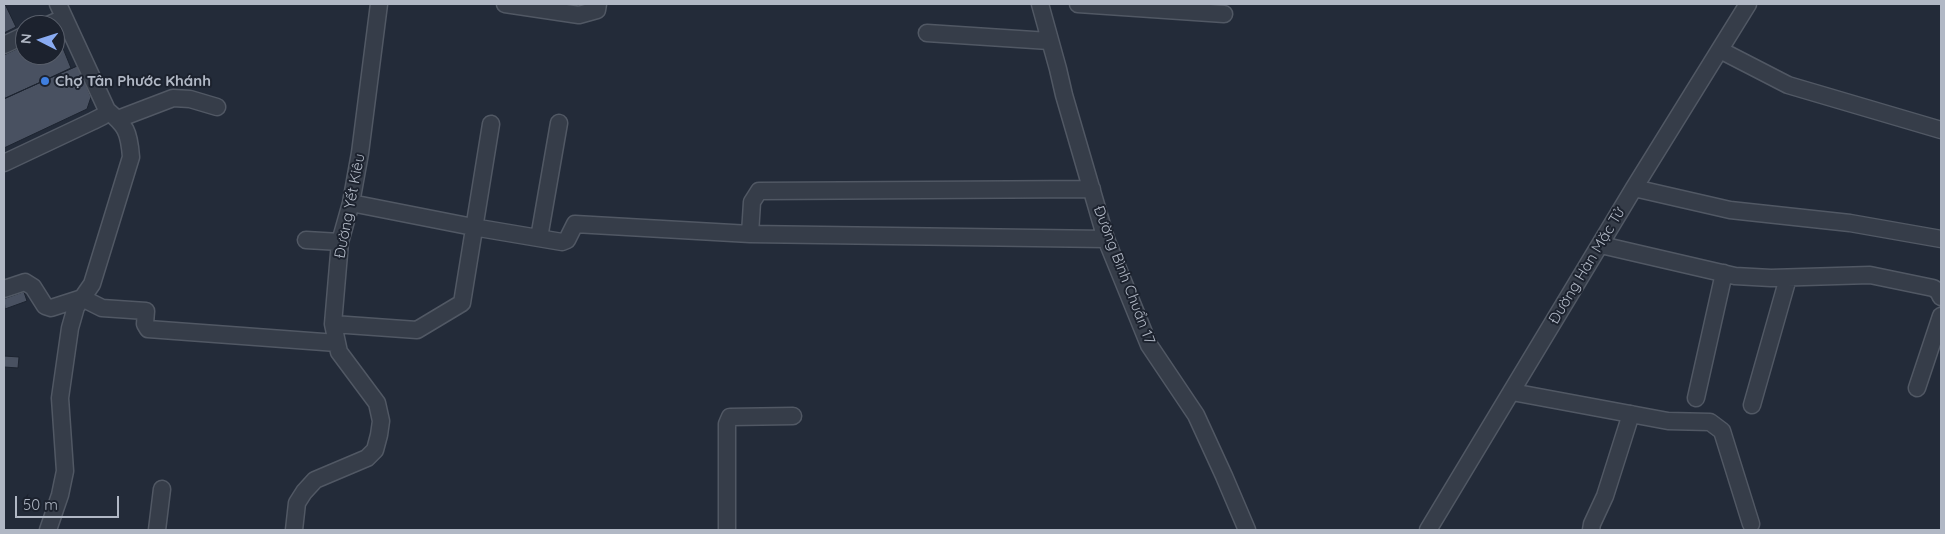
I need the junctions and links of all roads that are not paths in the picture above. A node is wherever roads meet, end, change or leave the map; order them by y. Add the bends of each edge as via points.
1 (378, 4) edge
2 (505, 4) edge
3 (598, 4) edge
4 (1040, 4) edge
5 (1078, 4) edge
6 (1748, 4) edge
7 (61, 11) edge
8 (1224, 14) dead end
9 (928, 33) dead end
10 (1050, 41) junction
11 (1720, 50) junction
12 (217, 107) dead end
13 (112, 114) junction
14 (559, 123) dead end
15 (491, 124) dead end
16 (1941, 130) edge
17 (4, 163) edge
18 (1634, 188) junction
19 (1092, 189) junction
20 (351, 203) junction
21 (473, 227) junction
22 (750, 234) junction
23 (538, 238) junction
24 (1106, 239) junction
25 (1941, 239) edge
26 (306, 240) dead end
27 (340, 242) junction
28 (1601, 245) junction
29 (1724, 273) junction
30 (1788, 278) junction
31 (4, 289) edge
32 (1941, 297) edge
33 (82, 298) junction
34 (1941, 316) edge
35 (333, 324) junction
36 (337, 343) junction
37 (1917, 388) dead end
38 (1512, 392) junction
39 (1696, 398) dead end
40 (1752, 404) dead end
41 (1631, 414) junction
42 (793, 416) dead end
43 (162, 489) dead end
44 (1751, 524) dead end
45 (48, 530) edge
46 (157, 530) edge
47 (294, 530) edge
48 (727, 530) edge
49 (1247, 530) edge
50 (1428, 530) edge
51 (1591, 530) edge

1 - 20 street, Đường Yết Kiêu
2 - 3 street via 579,15 597,10
4 - 10 street, Đường Bình Chuẩn 17
5 - 8 street
6 - 11 street, Đường Hàn Mặc Tử
7 - 13 street
9 - 10 street
10 - 19 street, Đường Bình Chuẩn 17
11 - 16 street via 1788,85
11 - 18 street, Đường Hàn Mặc Tử
12 - 13 street via 173,98
13 - 17 street
13 - 33 street via 122,122 130,139 131,157 92,284
14 - 23 street
15 - 21 street
18 - 25 street via 1730,210 1850,223
18 - 28 street, Đường Hàn Mặc Tử
19 - 22 street via 759,191 752,202
19 - 24 street, Đường Bình Chuẩn 17
20 - 21 street
20 - 27 street, Đường Yết Kiêu
21 - 23 street
21 - 35 street via 462,303 417,330
22 - 23 street via 575,224 567,240 562,242
22 - 24 street
24 - 49 street, Đường Bình Chuẩn 17 via 1149,345 1196,415
26 - 27 street
27 - 35 street, Đường Yết Kiêu
28 - 29 street
28 - 38 street, Đường Hàn Mặc Tử
29 - 30 street
29 - 39 street
30 - 32 street via 1870,275 1933,288
30 - 40 street
31 - 33 street via 25,282 33,287 45,306 51,308
33 - 36 street via 102,308 146,311 148,329
33 - 45 street via 70,328 60,398 65,471
34 - 37 street
35 - 36 street, Đường Yết Kiêu
36 - 47 street, Đường Yết Kiêu via 338,352 347,366 377,403 382,421 379,435 375,450 367,458 315,480 304,492 297,503
38 - 41 street
38 - 50 street, Đường Hàn Mặc Tử
41 - 44 street via 1668,421 1710,422 1722,431
41 - 51 street
42 - 48 street via 730,417 727,424
43 - 46 street

